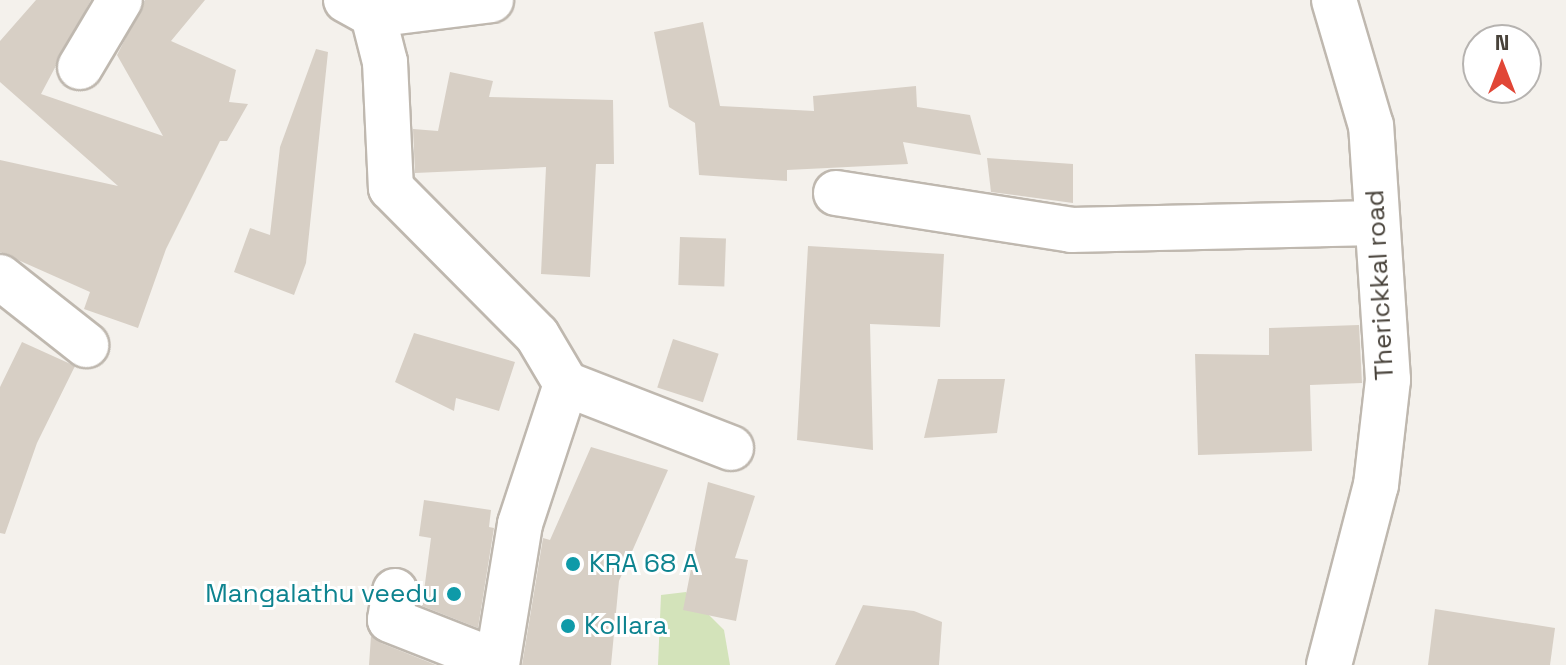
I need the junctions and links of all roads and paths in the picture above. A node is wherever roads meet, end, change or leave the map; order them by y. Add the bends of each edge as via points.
1 (120, 0) edge
2 (491, 0) edge
3 (1334, 0) edge
4 (359, 7) edge
5 (80, 67) dead end
6 (836, 193) dead end
7 (1377, 223) junction
8 (5, 291) edge
9 (86, 345) dead end
10 (566, 384) junction
11 (731, 448) dead end
12 (395, 591) dead end
13 (497, 663) edge
14 (1329, 665) edge

1 - 5 street
2 - 4 street
3 - 7 street, Therickkal road via 1371,126
4 - 10 street via 385,62 391,188 537,335
6 - 7 street via 1071,230
7 - 14 street, Therickkal road via 1388,380 1383,433 1376,485
8 - 9 street
10 - 11 street
10 - 13 street via 520,524
12 - 13 street via 390,620

